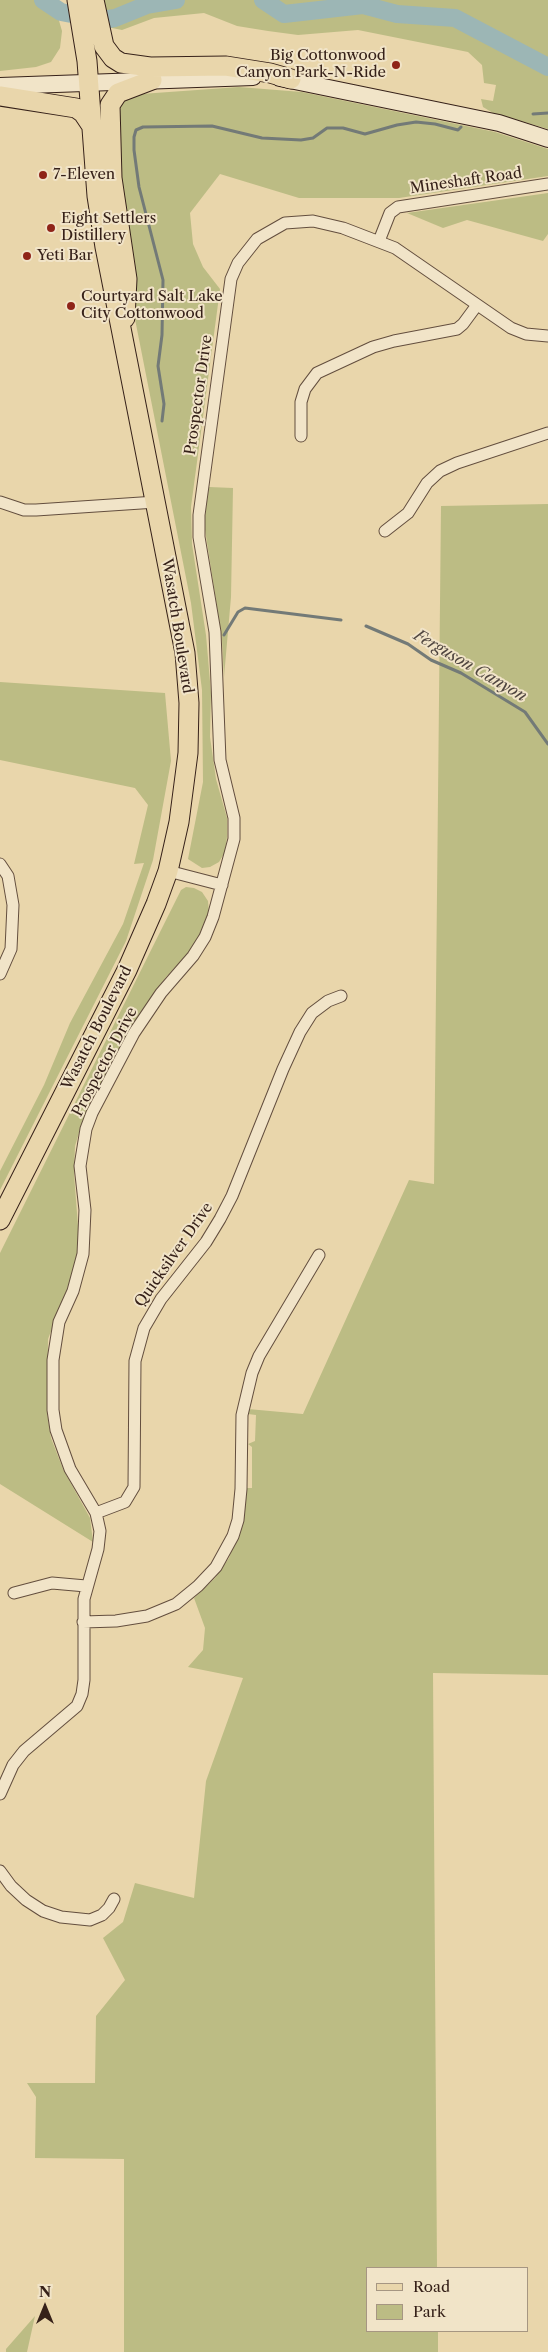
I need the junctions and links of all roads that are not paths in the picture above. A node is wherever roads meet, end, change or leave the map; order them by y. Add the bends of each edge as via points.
1 (86, 2) edge
2 (291, 79) junction
3 (152, 80) junction
4 (90, 84) junction
5 (0, 86) edge
6 (0, 96) edge
7 (93, 128) junction
8 (548, 139) edge
9 (548, 184) edge
10 (379, 241) junction
11 (477, 305) junction
12 (548, 336) edge
13 (124, 344) junction
14 (548, 433) edge
15 (301, 436) dead end
16 (0, 502) edge
17 (156, 502) junction
18 (385, 530) dead end
19 (0, 864) edge
20 (168, 871) junction
21 (222, 885) junction
22 (0, 974) edge
23 (341, 996) dead end
24 (0, 1220) edge
25 (319, 1255) dead end
26 (96, 1514) junction
27 (86, 1586) junction
28 (14, 1593) dead end
29 (83, 1622) junction
30 (0, 1794) edge
31 (0, 1871) edge
32 (114, 1899) dead end

1 - 2 main road via 104,46 113,58 127,65 226,66
1 - 4 main road, Wasatch Boulevard via 85,44
2 - 3 main road via 240,76
2 - 8 main road via 499,123
3 - 4 main road
3 - 13 main road via 118,93 110,105 112,178 127,279
4 - 5 main road
4 - 7 main road, Wasatch Boulevard
6 - 7 main road via 76,108
7 - 13 main road, Wasatch Boulevard via 101,221
9 - 10 street, Mineshaft Road via 398,207 390,213
10 - 11 street, Prospector Drive via 395,248
10 - 21 street, Prospector Drive via 313,221 285,223 257,239 238,263 231,279 199,515 215,632 220,760 234,818 234,839
11 - 12 street, Prospector Drive via 511,328 526,334
11 - 15 street via 456,329 374,347 317,373 305,388 301,402
13 - 17 main road, Wasatch Boulevard
14 - 18 street via 440,471 427,483 408,513
16 - 17 street via 24,510 36,510
17 - 20 main road, Wasatch Boulevard via 181,633 189,703 184,791
19 - 22 street via 8,876 13,905 11,950
20 - 21 street
20 - 24 main road, Wasatch Boulevard via 141,940
21 - 26 street, Prospector Drive via 205,938 134,1033 92,1112 82,1148 80,1166 85,1233 79,1272 55,1336 54,1410 62,1450
23 - 26 street, Quicksilver Drive via 312,1012 300,1032 220,1219 156,1306 144,1328 135,1361 134,1486 125,1502
25 - 29 street via 252,1373 242,1416 238,1520 216,1567 176,1604 147,1616
26 - 27 street, Prospector Drive via 100,1532 98,1549
27 - 28 street via 52,1583
27 - 29 street, Prospector Drive
29 - 30 street, Prospector Drive via 84,1680 77,1706 24,1751 13,1765
31 - 32 street via 26,1900 60,1917 90,1920 106,1912

